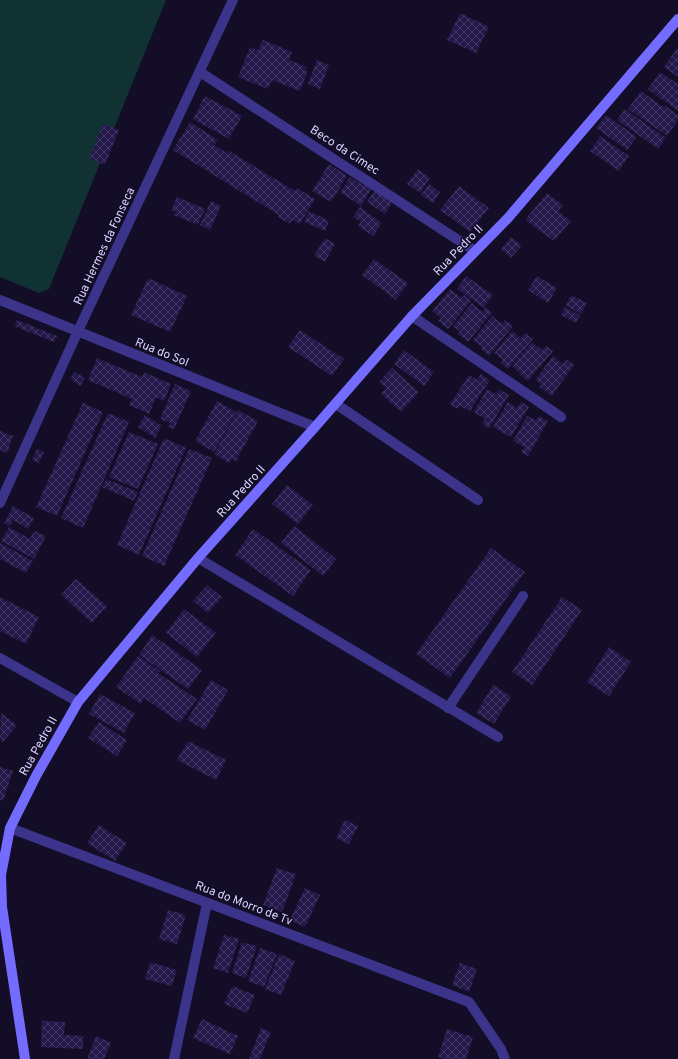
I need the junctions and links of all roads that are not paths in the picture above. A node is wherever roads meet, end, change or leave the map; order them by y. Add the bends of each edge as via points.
1 (233, 0) edge
2 (678, 19) edge
3 (200, 72) junction
4 (475, 251) junction
5 (0, 300) edge
6 (412, 316) junction
7 (78, 332) junction
8 (336, 404) junction
9 (561, 417) dead end
10 (315, 428) junction
11 (478, 500) dead end
12 (0, 503) edge
13 (198, 558) junction
14 (523, 596) dead end
15 (0, 658) edge
16 (78, 702) junction
17 (448, 708) junction
18 (498, 737) dead end
19 (10, 828) junction
20 (207, 903) junction
21 (3, 933) edge
22 (25, 1059) edge
23 (174, 1059) edge
24 (505, 1059) edge

1 - 3 street, Rua Hermes da Fonseca
2 - 4 street, Rua Pedro II via 508,218
3 - 4 street, Beco da Cimec
3 - 7 street, Rua Hermes da Fonseca
4 - 6 street, Rua Pedro II
5 - 7 street, Rua do Sol
6 - 8 street, Rua Pedro II
6 - 9 street
7 - 10 street, Rua do Sol
7 - 12 street, Rua Hermes da Fonseca
8 - 10 street, Rua Pedro II
8 - 11 street
10 - 13 street, Rua Pedro II
13 - 16 street, Rua Pedro II
13 - 17 street
14 - 17 street
15 - 16 street
16 - 19 street, Rua Pedro II
17 - 18 street
19 - 20 street, Rua do Morro de Tv
19 - 21 street, Rua Pedro II via 1,875
20 - 23 street
20 - 24 street, Rua do Morro de Tv via 469,1002
21 - 22 street, Rua Pedro II

